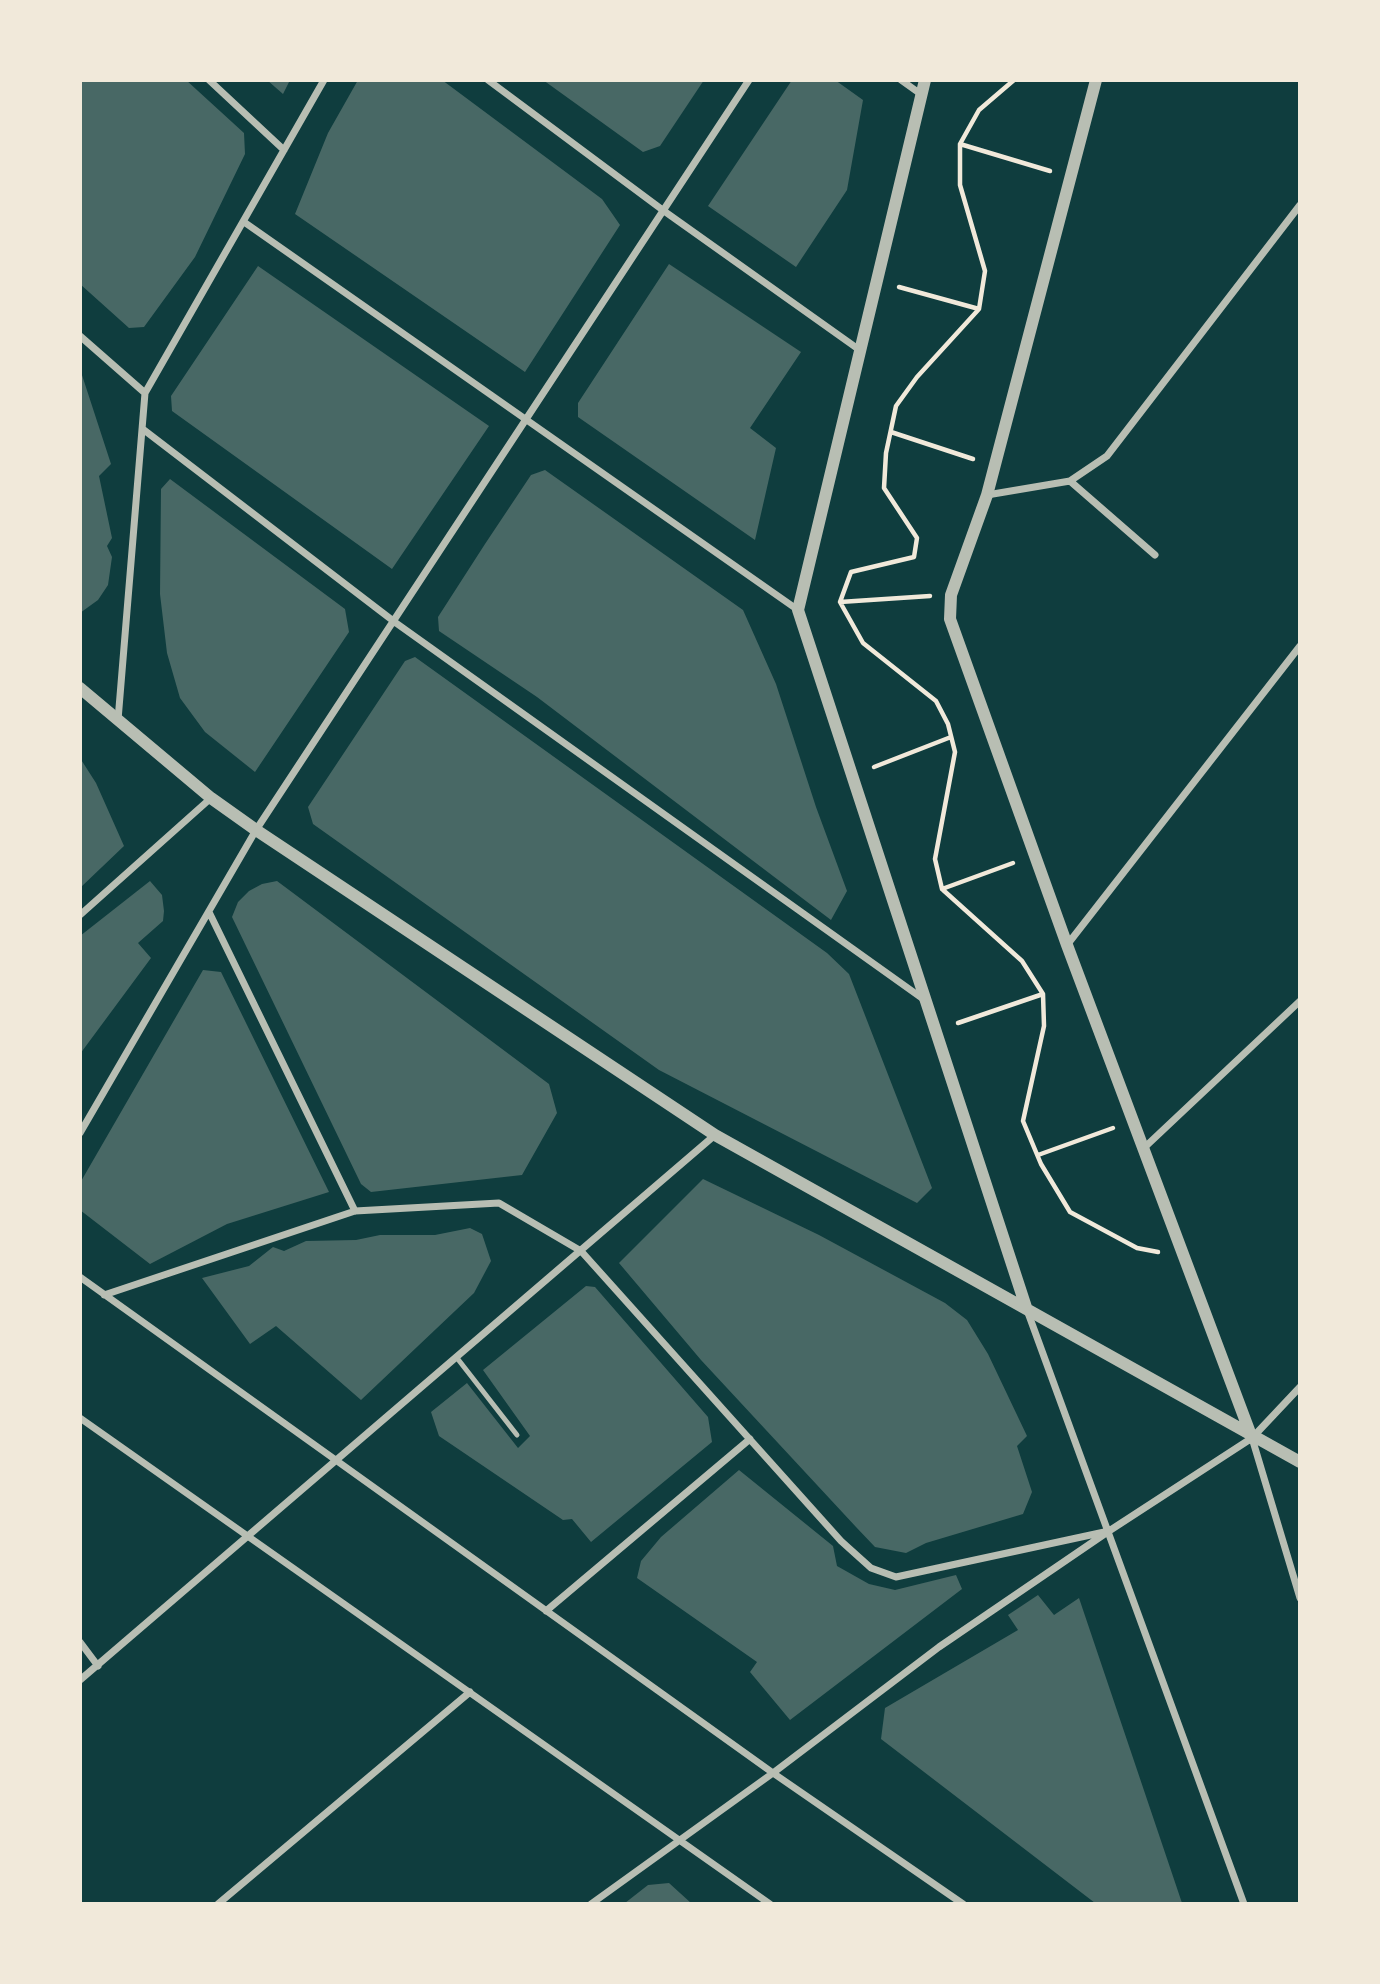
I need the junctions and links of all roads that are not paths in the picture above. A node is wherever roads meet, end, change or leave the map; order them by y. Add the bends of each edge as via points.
1 (209, 80) edge
2 (324, 80) edge
3 (488, 80) edge
4 (749, 80) edge
5 (901, 80) edge
6 (925, 80) edge
7 (1096, 80) edge
8 (922, 95) junction
9 (284, 150) junction
10 (1300, 205) edge
11 (664, 211) junction
12 (244, 222) junction
13 (80, 336) edge
14 (861, 351) junction
15 (145, 393) junction
16 (527, 420) junction
17 (144, 430) junction
18 (1070, 481) junction
19 (988, 495) junction
20 (1155, 555) dead end
21 (798, 610) junction
22 (396, 622) junction
23 (1300, 646) edge
24 (80, 688) edge
25 (118, 720) junction
26 (211, 798) junction
27 (256, 830) junction
28 (209, 912) junction
29 (80, 915) edge
30 (1067, 945) junction
31 (1300, 1001) edge
32 (926, 1002) junction
33 (80, 1133) edge
34 (715, 1135) junction
35 (1146, 1147) junction
36 (355, 1211) junction
37 (582, 1251) junction
38 (80, 1277) edge
39 (104, 1295) junction
40 (1026, 1307) junction
41 (457, 1358) junction
42 (1300, 1387) edge
43 (80, 1418) edge
44 (517, 1435) dead end
45 (1252, 1438) junction
46 (750, 1439) junction
47 (1300, 1462) edge
48 (336, 1463) junction
49 (1109, 1531) junction
50 (248, 1538) junction
51 (1300, 1598) edge
52 (546, 1611) junction
53 (80, 1642) edge
54 (98, 1665) junction
55 (80, 1680) edge
56 (470, 1692) junction
57 (773, 1773) junction
58 (680, 1839) junction
59 (218, 1903) edge
60 (591, 1903) edge
61 (770, 1903) edge
62 (963, 1903) edge
63 (1244, 1903) edge

1 - 9 street
2 - 9 street
3 - 11 street
4 - 11 street
5 - 8 street
6 - 8 street
7 - 19 street
8 - 14 street
9 - 12 street
10 - 18 street via 1107,456
11 - 14 street
11 - 16 street
12 - 15 street
12 - 16 street
13 - 15 street
14 - 21 street
15 - 17 street
16 - 21 street
16 - 22 street
17 - 22 street
17 - 25 street
18 - 19 street
18 - 20 street
19 - 30 street via 951,595 950,619
21 - 32 street
22 - 27 street
22 - 32 street
23 - 30 street
24 - 25 street
25 - 26 street
26 - 27 street
26 - 29 street
27 - 28 street
27 - 34 street
28 - 33 street
28 - 36 street
30 - 35 street
31 - 35 street
32 - 40 street
34 - 37 street
34 - 40 street
35 - 45 street
36 - 37 street via 499,1203
36 - 39 street
37 - 41 street
37 - 46 street
38 - 39 street
39 - 48 street
40 - 45 street
40 - 49 street
41 - 44 lane
41 - 48 street
42 - 45 street
43 - 50 street
45 - 47 street
45 - 49 street
45 - 51 street
46 - 49 street via 841,1541 871,1568 896,1577
46 - 52 street
48 - 50 street
48 - 52 street
49 - 57 street via 939,1647
49 - 63 street
50 - 54 street
50 - 56 street
52 - 57 street
53 - 54 street
54 - 55 street
56 - 58 street
56 - 59 street
57 - 58 street
57 - 62 street
58 - 60 street
58 - 61 street

